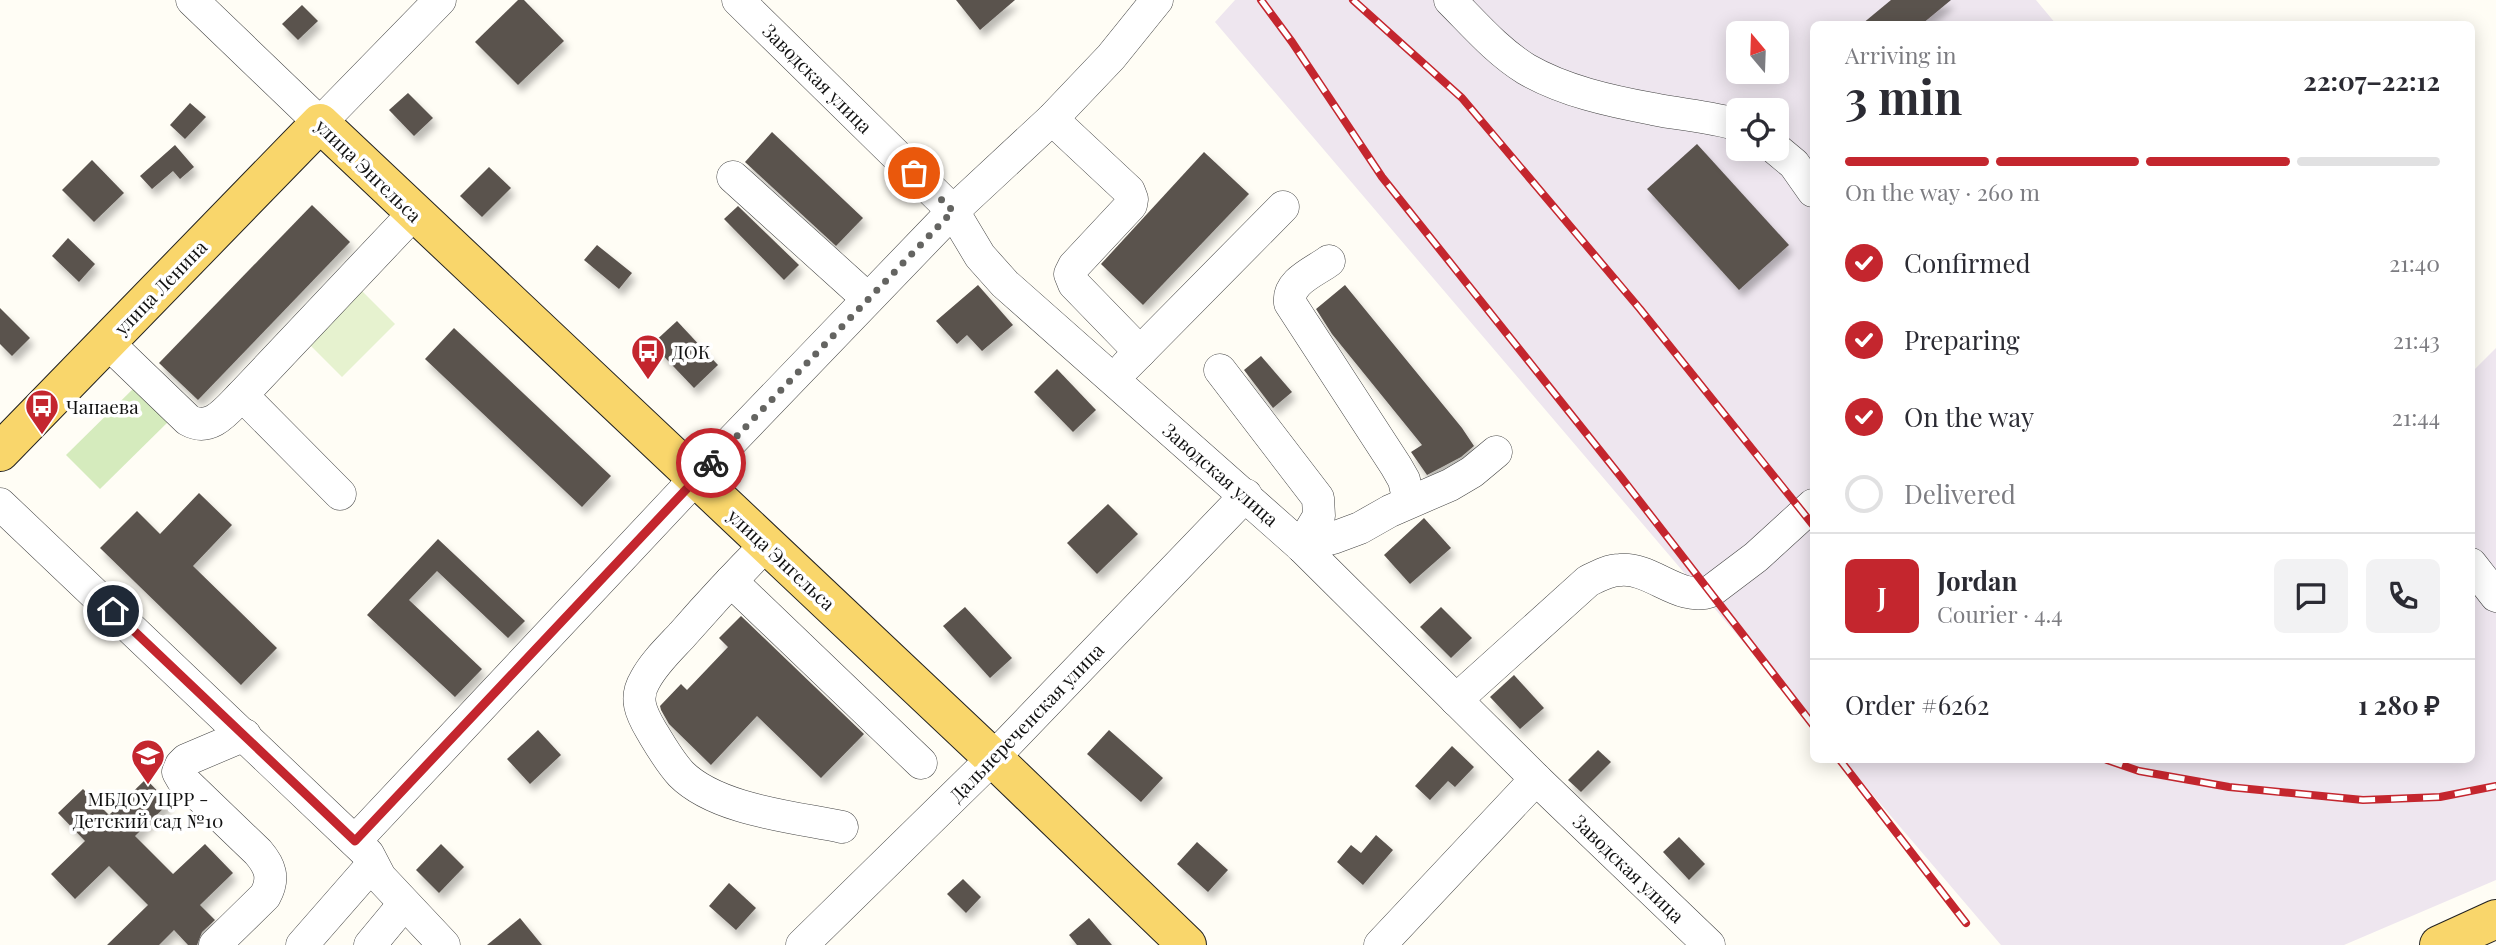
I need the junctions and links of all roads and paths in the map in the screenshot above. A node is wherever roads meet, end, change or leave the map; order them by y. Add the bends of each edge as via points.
1 (192, 0) edge
2 (440, 0) edge
3 (738, 0) edge
4 (1157, 0) edge
5 (1450, 0) edge
6 (1052, 119) junction
7 (320, 123) junction
8 (1726, 123) edge
9 (1789, 160) edge
10 (733, 177) dead end
11 (1810, 187) edge
12 (1283, 207) dead end
13 (953, 211) junction
14 (414, 213) junction
15 (1329, 261) dead end
16 (868, 299) junction
17 (107, 342) junction
18 (1140, 352) junction
19 (1220, 370) dead end
20 (1113, 379) junction
21 (242, 395) junction
22 (0, 452) edge
23 (1496, 452) dead end
24 (696, 478) junction
25 (340, 494) dead end
26 (1246, 495) junction
27 (1409, 502) junction
28 (0, 504) edge
29 (1810, 508) edge
30 (766, 545) junction
31 (1301, 546) junction
32 (2475, 569) edge
33 (732, 581) junction
34 (2496, 596) edge
35 (1456, 699) junction
36 (244, 735) junction
37 (993, 758) junction
38 (921, 763) dead end
39 (1536, 779) junction
40 (842, 827) dead end
41 (363, 853) junction
42 (404, 904) junction
43 (2496, 919) edge
44 (215, 945) edge
45 (302, 945) edge
46 (370, 945) edge
47 (444, 945) edge
48 (803, 945) edge
49 (1188, 945) edge
50 (1380, 945) edge
51 (1709, 945) edge
52 (2439, 945) edge

1 - 7 street, улица Энгельса
2 - 7 street
3 - 13 street, Заводская улица
4 - 6 street
5 - 8 street via 1503,51 1558,84
6 - 13 street
6 - 18 street via 1129,191 1131,205 1070,274 1074,284
7 - 14 main road, улица Энгельса
7 - 17 main road, улица Ленина
9 - 11 street
10 - 16 street
12 - 18 street
13 - 16 street
13 - 20 street, Заводская улица via 993,272
14 - 21 street
14 - 24 main road, улица Энгельса
15 - 27 street via 1293,286 1290,303 1396,466
16 - 24 street
17 - 21 street via 196,425 216,419
17 - 22 main road, улица Ленина
18 - 20 street
19 - 31 street via 1318,498 1319,516
20 - 26 street, Заводская улица
21 - 25 street
23 - 27 street via 1472,472
24 - 30 main road, улица Энгельса
24 - 41 street
26 - 31 street, Заводская улица
26 - 37 street, Дальнереченская улица
27 - 31 street via 1360,528
28 - 36 street
29 - 35 street via 1756,557 1702,594 1637,571 1620,570 1588,581
30 - 33 street
30 - 37 main road, улица Энгельса
31 - 35 street, Заводская улица
32 - 34 street
33 - 38 street
33 - 40 street via 645,680 639,708 668,757 699,787 754,808
35 - 39 street, Заводская улица
36 - 41 street
36 - 44 street via 186,760 178,772 258,852 271,875 265,896
37 - 48 street, Дальнереченская улица
37 - 49 main road, улица Энгельса
39 - 50 street
39 - 51 street, Заводская улица
41 - 42 street
41 - 45 street
42 - 46 street
42 - 47 street
43 - 52 main road

